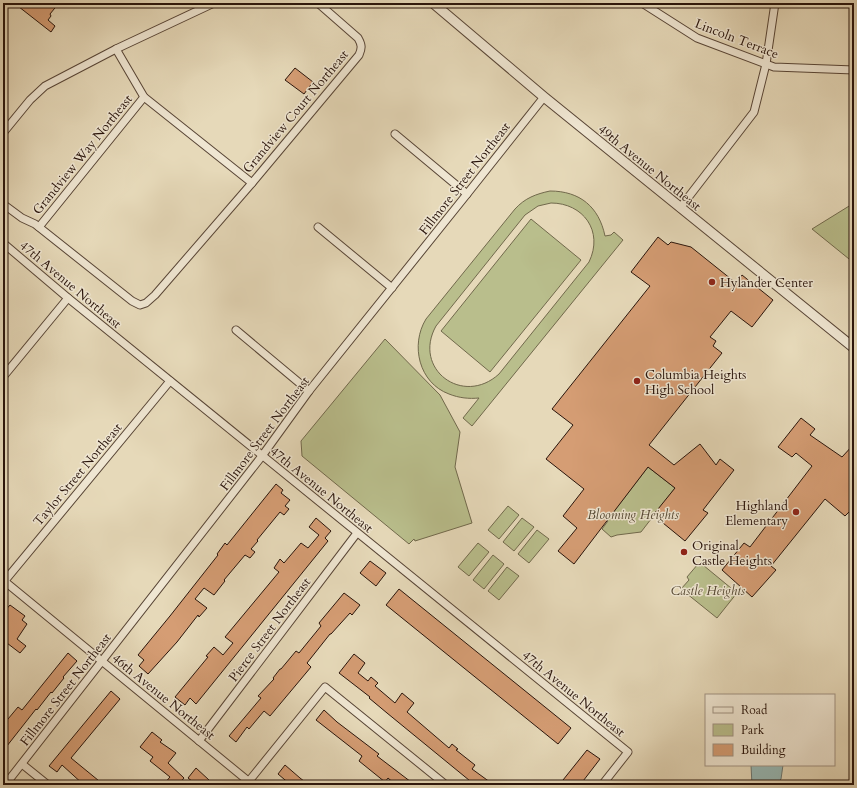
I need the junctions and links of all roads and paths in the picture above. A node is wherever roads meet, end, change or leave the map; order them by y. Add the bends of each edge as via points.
1 (214, 3) edge
2 (318, 3) edge
3 (433, 3) edge
4 (642, 3) edge
5 (775, 3) edge
6 (116, 49) junction
7 (766, 64) junction
8 (854, 70) edge
9 (144, 97) junction
10 (544, 97) junction
11 (3, 133) edge
12 (395, 134) dead end
13 (252, 183) junction
14 (467, 194) junction
15 (3, 204) edge
16 (680, 208) junction
17 (39, 226) junction
18 (318, 227) dead end
19 (3, 243) edge
20 (392, 288) junction
21 (68, 298) junction
22 (236, 330) dead end
23 (854, 348) edge
24 (3, 377) edge
25 (170, 381) junction
26 (310, 391) junction
27 (262, 456) junction
28 (357, 533) junction
29 (4, 582) edge
30 (102, 661) junction
31 (199, 741) junction
32 (22, 764) junction
33 (251, 783) edge
34 (6, 785) edge
35 (48, 785) edge
36 (446, 785) edge
37 (602, 785) edge

1 - 6 street
2 - 13 street, Grandview Court Northeast via 358,38 362,49
3 - 10 street, 49th Avenue Northeast
4 - 7 street, Lincoln Terrace via 697,38
5 - 7 street
6 - 9 street, Grandview Court Northeast
6 - 11 street via 45,86
7 - 8 street, Lincoln Terrace via 774,67
7 - 16 street via 754,112
9 - 13 street, Grandview Court Northeast
9 - 17 street, Grandview Way Northeast
10 - 14 street, Fillmore Street Northeast
10 - 16 street, 49th Avenue Northeast
12 - 14 street
13 - 17 street, Grandview Way Northeast via 155,295 140,305
14 - 20 street, Fillmore Street Northeast
15 - 17 street, Grandview Way Northeast via 22,218
16 - 23 street, 49th Avenue Northeast
18 - 20 street
19 - 21 street, 47th Avenue Northeast
20 - 26 street, Fillmore Street Northeast
21 - 24 street
21 - 25 street, 47th Avenue Northeast
22 - 26 street
25 - 27 street, 47th Avenue Northeast
25 - 29 street, Taylor Street Northeast
26 - 27 street, Fillmore Street Northeast
27 - 28 street, 47th Avenue Northeast
27 - 30 street, Fillmore Street Northeast
28 - 31 street, Pierce Street Northeast
28 - 37 street, 47th Avenue Northeast via 628,752
29 - 30 street, 46th Avenue Northeast
30 - 31 street, 46th Avenue Northeast
30 - 32 street, Fillmore Street Northeast
31 - 33 street, 46th Avenue Northeast
32 - 34 street, Fillmore Street Northeast
32 - 35 street
33 - 36 street via 325,687

